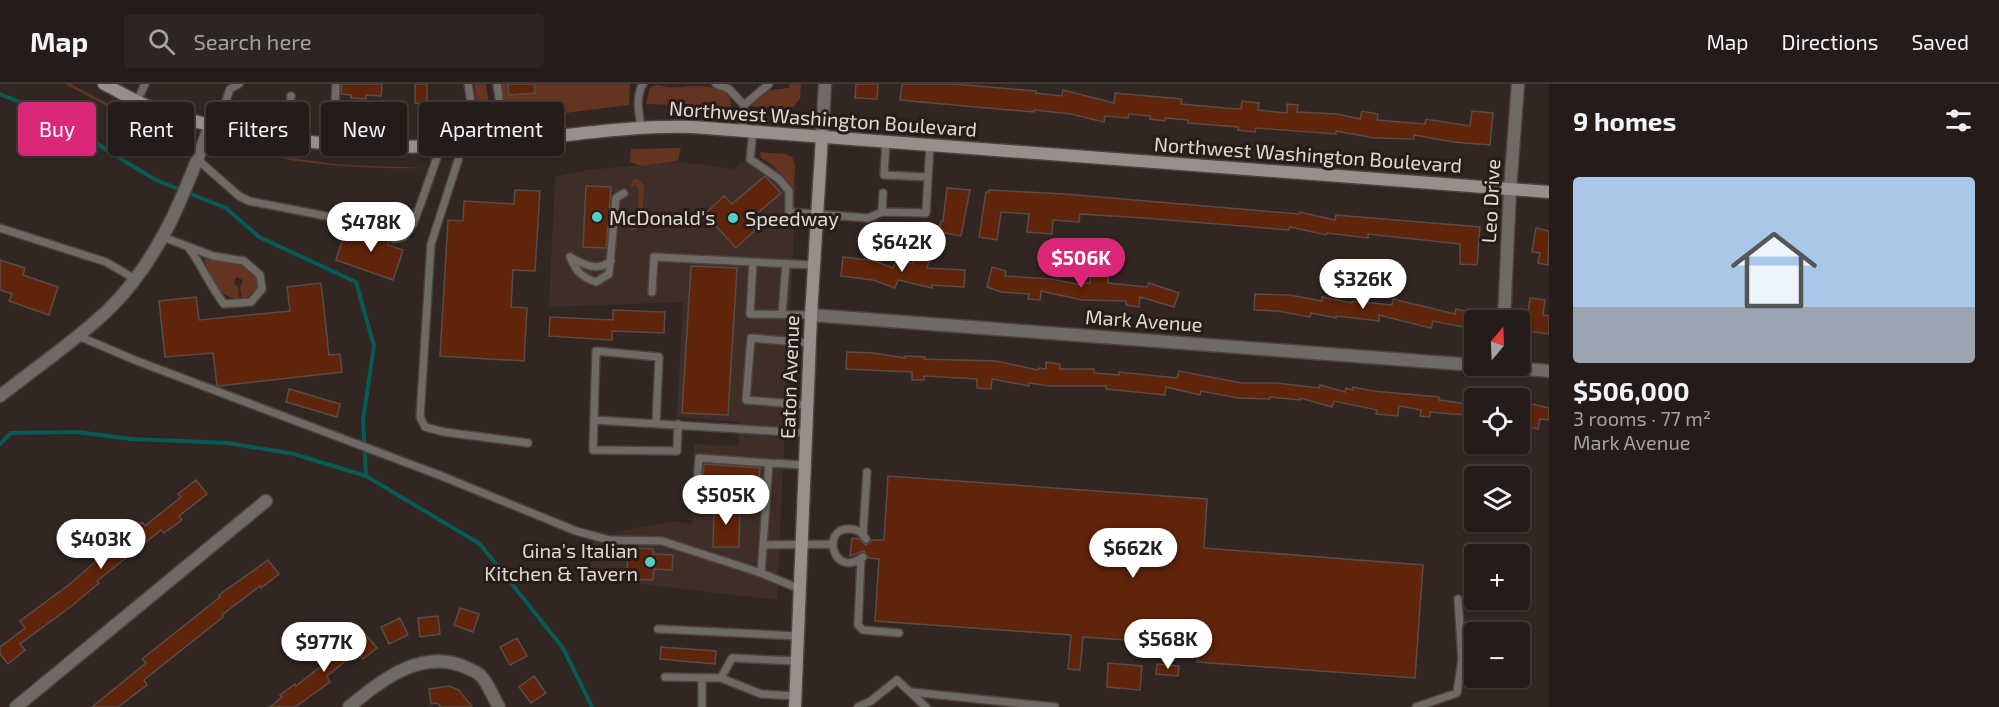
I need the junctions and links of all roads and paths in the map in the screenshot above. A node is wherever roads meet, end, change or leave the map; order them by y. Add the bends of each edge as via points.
1 (104, 84) edge
2 (145, 84) edge
3 (239, 84) edge
4 (336, 84) edge
5 (468, 84) edge
6 (497, 84) edge
7 (643, 84) edge
8 (716, 84) edge
9 (769, 84) edge
10 (825, 84) edge
11 (1518, 84) edge
12 (291, 96) dead end
13 (137, 101) junction
14 (224, 102) edge
15 (290, 102) edge
16 (335, 102) edge
17 (471, 102) edge
18 (500, 102) edge
19 (744, 105) junction
20 (206, 123) edge
21 (641, 127) junction
22 (748, 131) junction
23 (564, 135) edge
24 (822, 136) junction
25 (886, 141) junction
26 (206, 143) edge
27 (930, 144) junction
28 (437, 156) edge
29 (459, 156) edge
30 (198, 160) junction
31 (928, 177) junction
32 (1510, 189) junction
33 (1549, 192) edge
34 (624, 193) dead end
35 (883, 193) dead end
36 (882, 212) junction
37 (817, 213) junction
38 (0, 228) edge
39 (371, 231) dead end
40 (163, 237) junction
41 (394, 239) dead end
42 (188, 247) junction
43 (612, 260) junction
44 (753, 262) junction
45 (786, 264) junction
46 (814, 265) junction
47 (135, 279) junction
48 (652, 292) dead end
49 (1504, 310) edge
50 (782, 314) junction
51 (811, 315) junction
52 (76, 335) junction
53 (809, 343) junction
54 (1464, 363) edge
55 (1530, 369) edge
56 (1549, 371) edge
57 (0, 396) edge
58 (807, 405) junction
59 (594, 420) junction
60 (656, 423) junction
61 (678, 424) junction
62 (806, 433) junction
63 (528, 443) dead end
64 (769, 463) junction
65 (805, 465) junction
66 (867, 472) dead end
67 (748, 479) dead end
68 (747, 488) junction
69 (767, 489) junction
70 (266, 501) dead end
71 (832, 544) junction
72 (763, 545) junction
73 (802, 545) junction
74 (761, 573) junction
75 (800, 589) junction
76 (1458, 598) dead end
77 (658, 629) dead end
78 (899, 633) dead end
79 (798, 636) junction
80 (797, 661) junction
81 (665, 677) dead end
82 (702, 678) junction
83 (721, 678) junction
84 (911, 692) junction
85 (795, 702) edge
86 (16, 707) edge
87 (349, 707) edge
88 (499, 707) edge
89 (702, 707) edge
90 (858, 707) edge
91 (926, 707) edge
92 (1055, 707) edge
93 (1416, 707) edge

1 - 13 main road, Northwest Washington Boulevard
2 - 13 lane
3 - 14 lane via 230,89
4 - 16 lane
5 - 17 lane
6 - 18 lane
7 - 21 lane via 638,104
8 - 19 lane via 729,89
9 - 19 lane
10 - 24 street, Eaton Avenue
11 - 32 street, Leo Drive
12 - 15 lane
13 - 20 main road, Northwest Washington Boulevard
19 - 22 lane
21 - 22 main road, Northwest Washington Boulevard
21 - 23 main road, Northwest Washington Boulevard
22 - 24 main road, Northwest Washington Boulevard
22 - 37 lane via 750,159 789,191 789,212
24 - 25 main road, Northwest Washington Boulevard
24 - 37 main road, Eaton Avenue
25 - 27 main road, Northwest Washington Boulevard
25 - 31 lane via 884,178
26 - 30 street
27 - 31 lane
27 - 32 main road, Northwest Washington Boulevard
28 - 41 lane via 413,224 404,237
29 - 63 lane via 431,244 420,417 425,427 444,432
30 - 39 lane via 249,201 326,216
30 - 40 street
31 - 36 lane via 926,213
32 - 33 main road, Northwest Washington Boulevard
32 - 49 street, Leo Drive
34 - 43 lane via 616,198
35 - 36 lane
36 - 37 lane via 868,218
37 - 46 main road, Eaton Avenue
38 - 47 lane via 106,262
40 - 42 lane
40 - 47 street
42 - 42 lane via 224,304 251,302 262,290 260,275 244,261
43 - 43 lane via 609,274 596,282 585,279 570,257 592,267 604,266
44 - 45 lane
44 - 48 lane via 654,257
44 - 50 lane via 750,314
45 - 46 lane
45 - 50 lane
46 - 51 main road, Eaton Avenue
47 - 52 street via 106,311
50 - 51 lane
51 - 53 main road, Eaton Avenue
51 - 54 street, Mark Avenue
52 - 57 street
52 - 74 lane via 439,474 576,531 609,540 662,541
53 - 58 main road, Eaton Avenue
53 - 58 lane via 751,338 746,400
55 - 56 street
58 - 62 main road, Eaton Avenue
59 - 60 lane
59 - 60 lane via 596,351 659,357
59 - 61 lane via 593,450 677,451
60 - 61 lane
61 - 62 lane
62 - 65 main road, Eaton Avenue
64 - 65 lane
64 - 68 lane via 699,458 697,485 716,482
64 - 69 lane
65 - 73 main road, Eaton Avenue
66 - 71 lane via 864,537 847,528 837,534
67 - 68 lane
68 - 69 lane
69 - 72 lane
70 - 86 street
71 - 73 lane
71 - 78 lane via 839,560 850,563 862,558 858,625 863,630
72 - 73 lane
72 - 74 lane
73 - 75 main road, Eaton Avenue
74 - 75 lane
75 - 79 main road, Eaton Avenue
76 - 93 lane via 1462,659 1457,693
77 - 79 lane
79 - 80 main road, Eaton Avenue
80 - 83 lane via 732,658
80 - 85 main road, Eaton Avenue
81 - 82 lane
82 - 83 lane
82 - 89 lane
83 - 85 lane
84 - 90 lane via 897,680
84 - 91 lane
84 - 92 lane
87 - 88 street via 377,684 426,662 456,663 480,675

